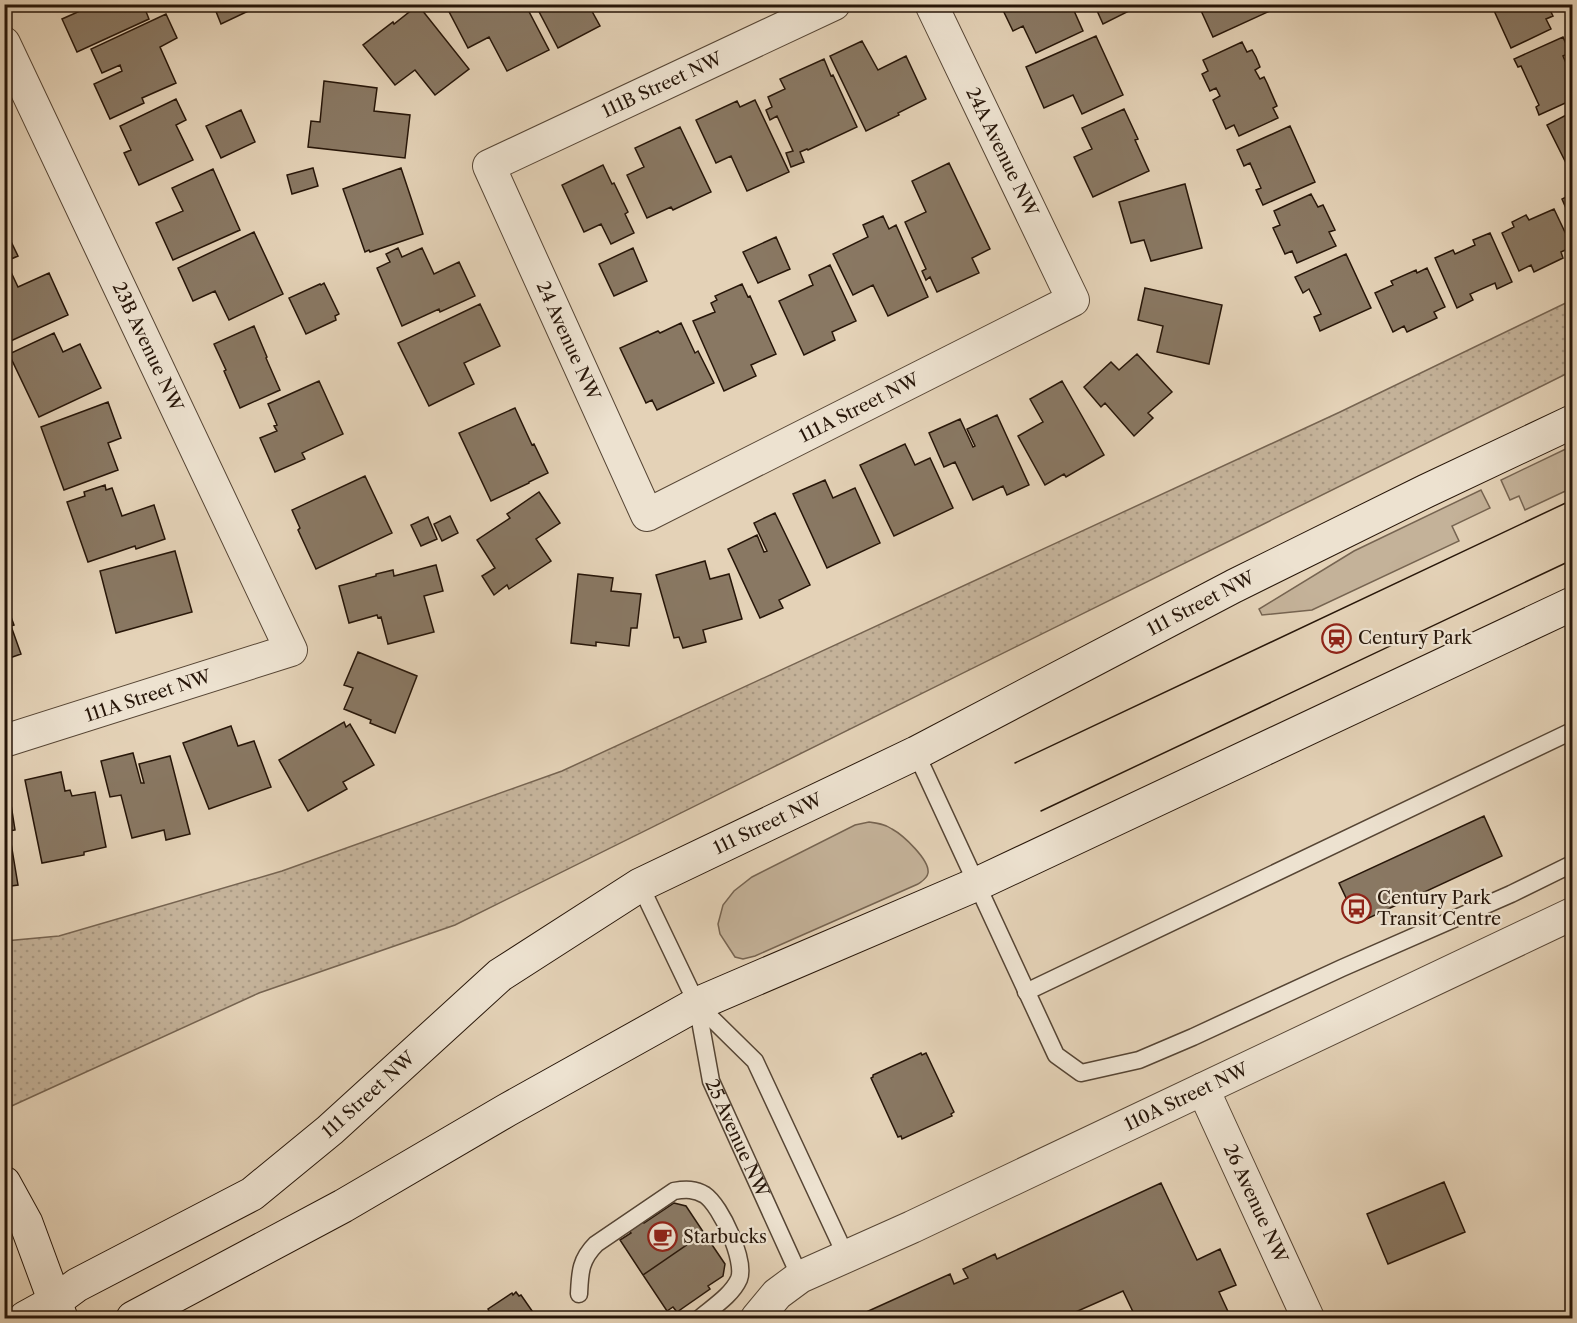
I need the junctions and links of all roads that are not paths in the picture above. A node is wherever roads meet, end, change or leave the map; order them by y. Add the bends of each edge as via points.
1 (834, 4) edge
2 (931, 4) edge
3 (4, 43) edge
4 (489, 166) joint
5 (1073, 300) joint
6 (1572, 422) edge
7 (647, 515) joint
8 (1572, 604) edge
9 (291, 650) joint
10 (1572, 730) edge
11 (4, 741) edge
12 (916, 753) junction
13 (1572, 864) edge
14 (977, 884) junction
15 (640, 885) junction
16 (1572, 914) edge
17 (1026, 992) junction
18 (697, 1004) junction
19 (1203, 1089) junction
20 (4, 1183) edge
21 (846, 1256) junction
22 (800, 1278) junction
23 (579, 1294) dead end
24 (58, 1310) edge
25 (25, 1318) edge
26 (133, 1318) edge
27 (700, 1318) edge
28 (757, 1318) edge
29 (1308, 1318) edge

1 - 4 street, 111B Street NW
2 - 5 street, 24A Avenue NW
3 - 9 street, 23B Avenue NW
4 - 7 street, 24 Avenue NW
5 - 7 street, 111A Street NW
6 - 12 main road, 111 Street NW via 1245,580
8 - 14 main road
9 - 11 street, 111A Street NW
10 - 17 lane
12 - 14 lane
12 - 15 main road, 111 Street NW
13 - 17 lane via 1139,1060 1081,1073 1056,1055
14 - 17 lane
14 - 18 main road
15 - 18 lane, 25 Avenue NW
15 - 24 main road, 111 Street NW via 500,975 330,1130 252,1194 77,1285
16 - 19 street, 110A Street NW
18 - 21 lane, 25 Avenue NW via 755,1061
18 - 22 lane, 25 Avenue NW via 711,1081
18 - 26 main road via 344,1206
19 - 21 street, 110A Street NW
19 - 29 street, 26 Avenue NW
20 - 24 main road via 26,1223
21 - 22 street, 110A Street NW
22 - 28 street via 777,1294
23 - 27 lane via 581,1265 596,1244 674,1191 696,1190 715,1204 741,1269 739,1280 729,1293
24 - 25 main road, 111 Street NW

